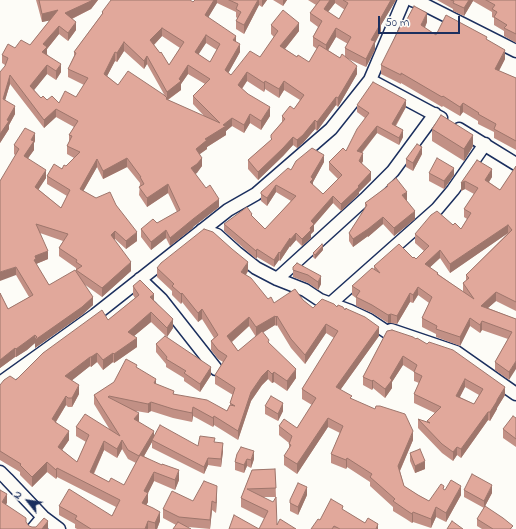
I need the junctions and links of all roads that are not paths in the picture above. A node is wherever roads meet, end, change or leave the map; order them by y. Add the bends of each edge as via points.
1 (404, 0) edge
2 (412, 0) edge
3 (516, 51) edge
4 (370, 80) junction
5 (435, 114) junction
6 (485, 144) junction
7 (516, 164) edge
8 (202, 230) junction
9 (140, 279) junction
10 (277, 279) junction
11 (330, 304) junction
12 (216, 369) dead end
13 (0, 383) edge
14 (516, 394) edge
15 (0, 472) edge
16 (43, 517) junction
17 (33, 529) edge
18 (59, 529) edge

1 - 4 street
2 - 3 street
4 - 5 street
4 - 8 street via 331,129 256,194 228,210
5 - 6 street
5 - 10 street via 393,171
6 - 7 street
6 - 11 street via 437,209
8 - 9 street
8 - 10 street via 217,235 256,268
9 - 12 street via 161,299
9 - 13 street via 95,315
10 - 11 street
11 - 14 street via 369,320 387,332 391,330 456,352
15 - 16 street
16 - 17 street
16 - 18 street

